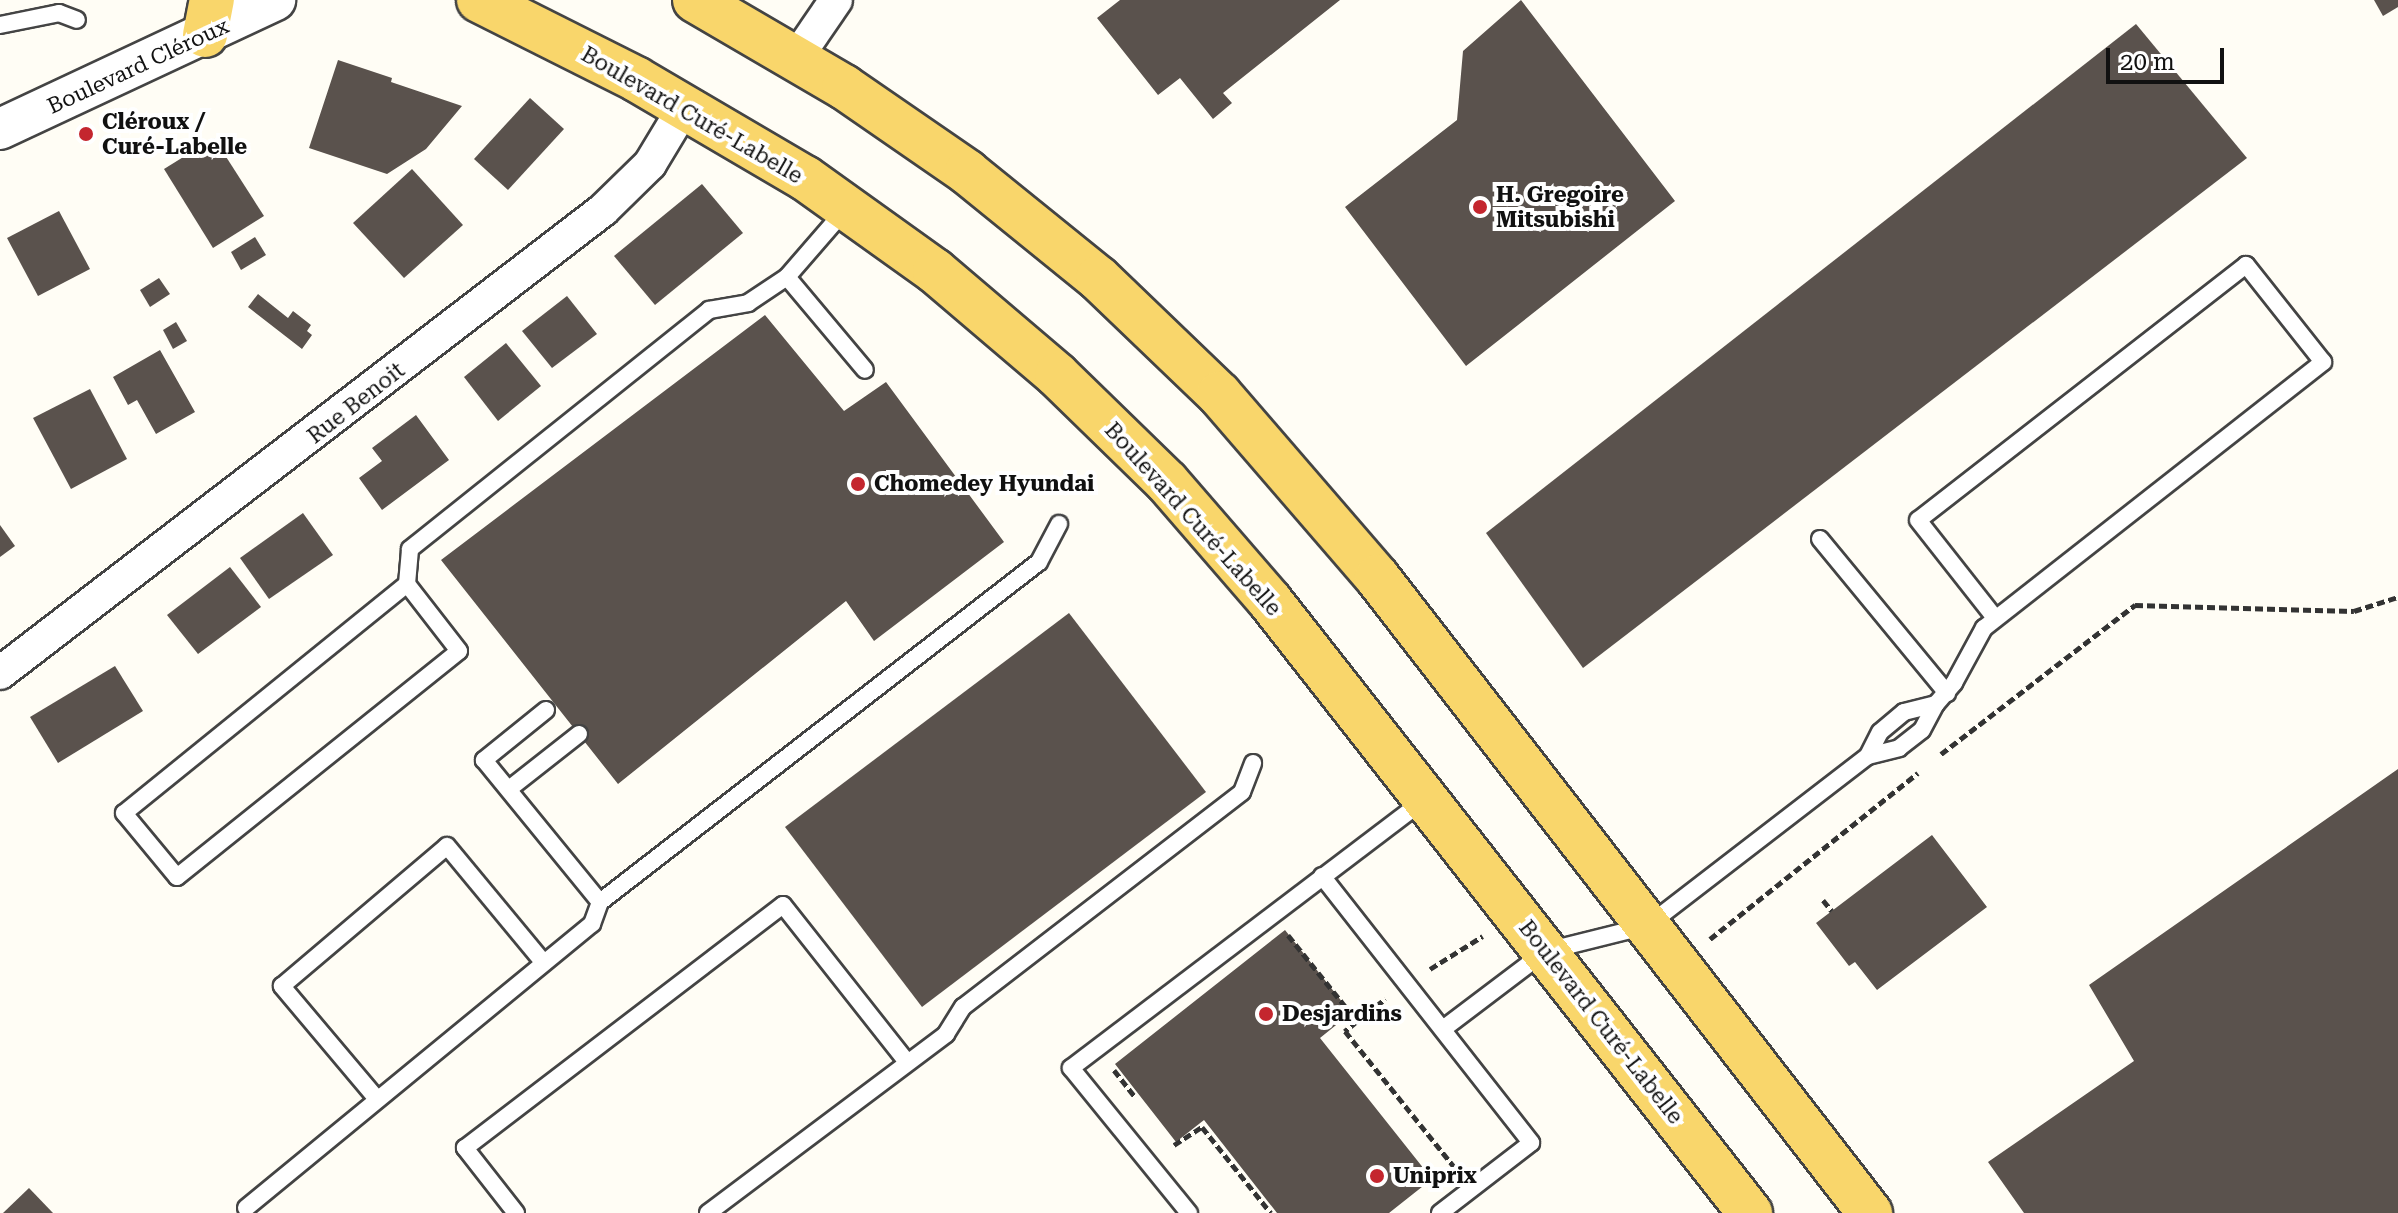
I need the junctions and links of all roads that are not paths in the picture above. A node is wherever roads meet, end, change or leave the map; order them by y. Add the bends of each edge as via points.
1 (275, 0) edge
2 (479, 0) edge
3 (695, 0) edge
4 (836, 0) edge
5 (209, 18) edge
6 (77, 20) dead end
7 (0, 25) edge
8 (797, 57) junction
9 (685, 106) junction
10 (0, 129) edge
11 (847, 207) junction
12 (787, 277) junction
13 (865, 370) dead end
14 (1059, 524) dead end
15 (1820, 539) dead end
16 (407, 584) junction
17 (1995, 618) junction
18 (0, 673) edge
19 (1942, 698) junction
20 (546, 710) dead end
21 (579, 734) dead end
22 (1868, 756) junction
23 (1253, 763) dead end
24 (509, 789) junction
25 (1426, 798) junction
26 (1322, 876) junction
27 (600, 902) junction
28 (1647, 926) junction
29 (1546, 951) junction
30 (542, 961) junction
31 (1443, 1029) junction
32 (907, 1062) junction
33 (377, 1099) junction
34 (246, 1208) dead end
35 (516, 1213) edge
36 (708, 1213) edge
37 (1189, 1213) edge
38 (1440, 1213) edge
39 (1750, 1213) edge
40 (1870, 1213) edge

1 - 5 street, Boulevard Cléroux
2 - 9 main road, Boulevard Curé-Labelle
3 - 8 main road
4 - 8 street
5 - 10 street, Boulevard Cléroux
6 - 7 lane via 49,14
8 - 28 main road via 1021,213 1139,315 1219,394 1377,577
9 - 11 main road, Boulevard Curé-Labelle
9 - 18 street, Rue Benoit via 650,164 603,210
11 - 12 lane
11 - 25 main road, Boulevard Curé-Labelle via 998,322 1145,460 1270,601
12 - 13 lane
12 - 16 lane via 748,303 709,310 410,549
14 - 27 lane via 1039,562
15 - 19 lane
16 - 16 lane via 124,813 177,877 459,651
17 - 17 lane via 2323,362 2246,265 1918,520
17 - 19 lane via 1975,639
19 - 22 lane via 1904,712 1880,732
19 - 22 lane via 1922,730 1899,748
20 - 24 lane via 484,760
21 - 24 lane
22 - 28 lane
23 - 32 lane via 1242,792 963,1007 946,1034
24 - 27 lane
25 - 26 lane
25 - 29 main road, Boulevard Curé-Labelle
26 - 31 lane
26 - 37 lane via 1071,1068
27 - 30 lane via 592,924
28 - 29 lane
28 - 40 main road
29 - 31 lane
29 - 39 main road, Boulevard Curé-Labelle
30 - 33 lane
30 - 33 lane via 447,846 282,986
31 - 38 lane via 1531,1143
32 - 35 lane via 783,905 465,1148
32 - 36 lane
33 - 34 lane

